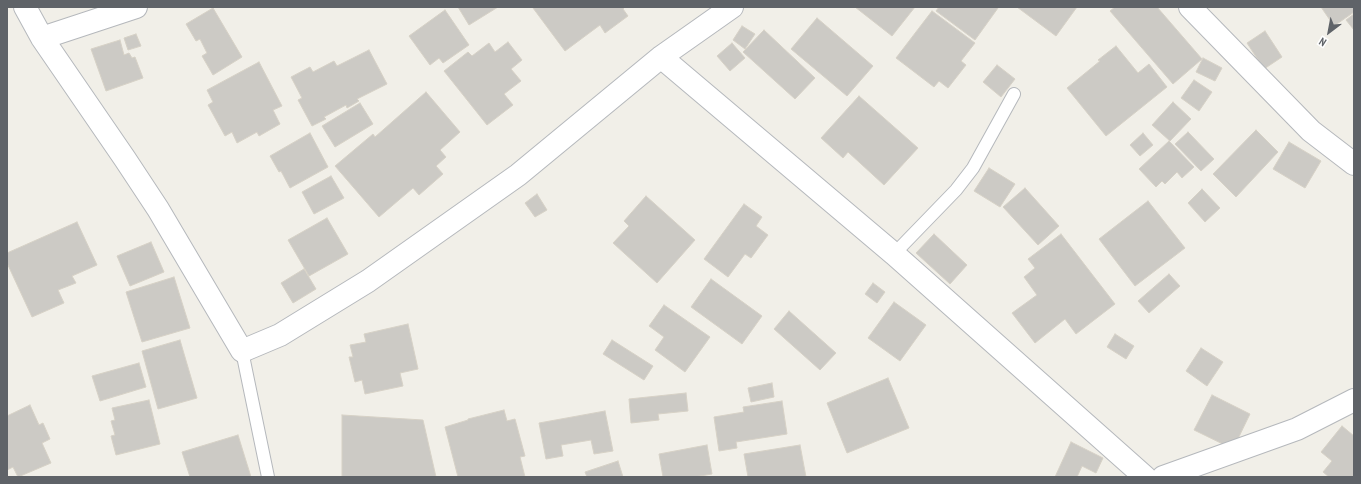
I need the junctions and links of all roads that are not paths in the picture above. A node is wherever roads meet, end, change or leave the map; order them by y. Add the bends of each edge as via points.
1 (25, 7) edge
2 (136, 7) edge
3 (732, 7) edge
4 (1190, 7) edge
5 (42, 38) junction
6 (661, 57) junction
7 (1014, 94) dead end
8 (1354, 164) edge
9 (894, 254) junction
10 (242, 351) junction
11 (1354, 400) edge
12 (268, 477) edge
13 (1145, 477) edge
14 (1164, 477) edge

1 - 5 street
2 - 5 street
3 - 6 street
4 - 8 street via 1311,130
5 - 10 street via 158,209
6 - 9 street
6 - 10 street via 518,175 368,281 280,335
7 - 9 lane via 973,168 956,190
9 - 13 street
10 - 12 lane
11 - 14 street via 1297,429

